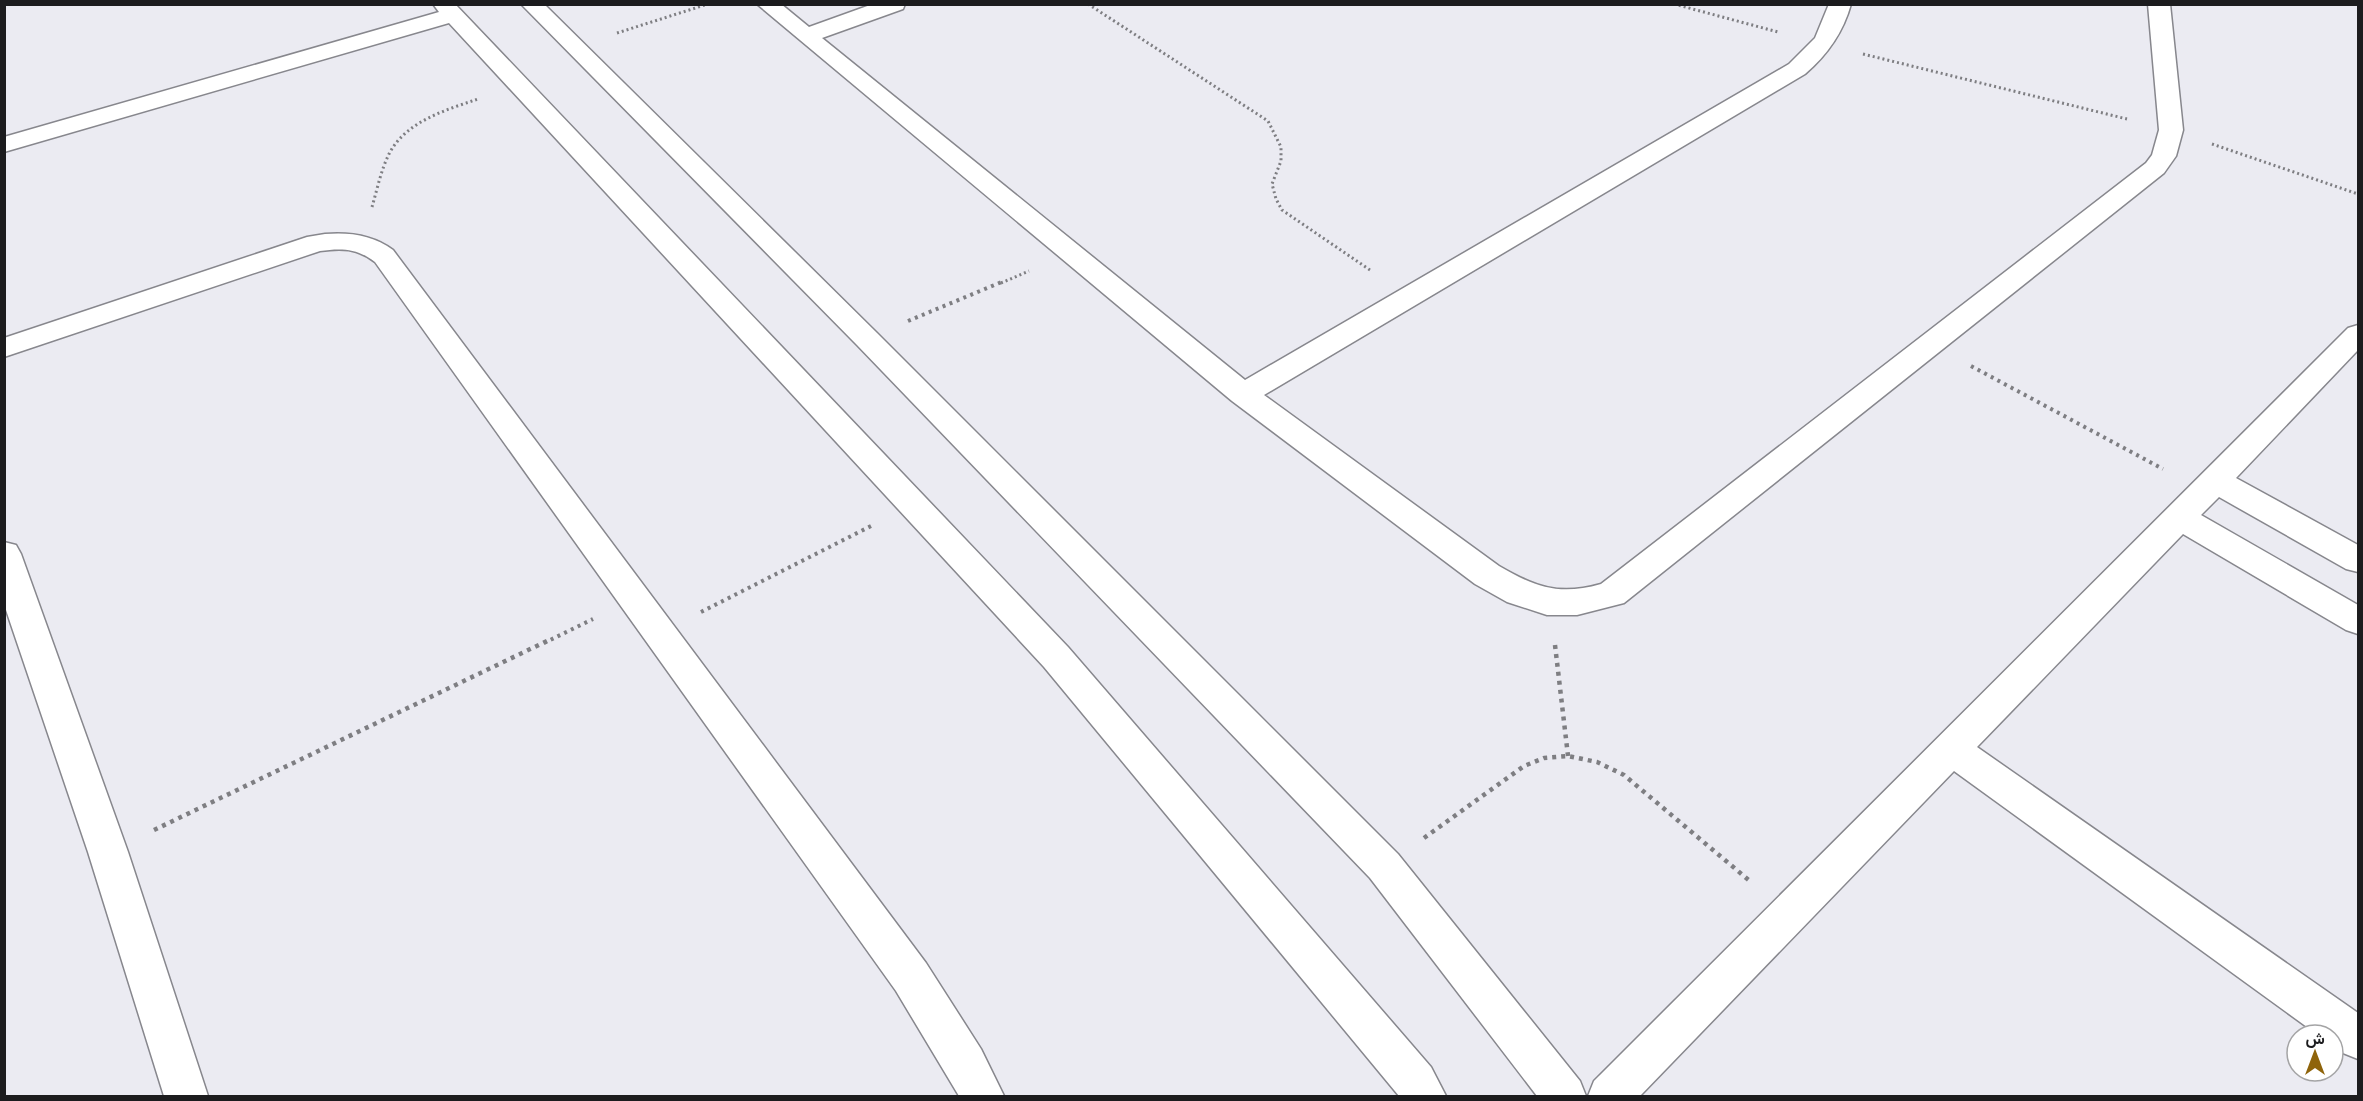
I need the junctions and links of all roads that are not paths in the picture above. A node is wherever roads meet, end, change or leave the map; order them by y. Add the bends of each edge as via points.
1 (531, 4) edge
2 (767, 4) edge
3 (895, 4) edge
4 (1840, 4) edge
5 (2159, 4) edge
6 (448, 10) edge
7 (806, 36) junction
8 (4, 145) edge
9 (2358, 334) edge
10 (4, 348) edge
11 (1242, 394) junction
12 (2211, 486) junction
13 (2181, 518) junction
14 (4, 554) edge
15 (2358, 560) edge
16 (2358, 621) edge
17 (1950, 748) junction
18 (2358, 1038) edge
19 (186, 1096) edge
20 (982, 1096) edge
21 (1424, 1096) edge
22 (1564, 1096) edge
23 (1610, 1096) edge

1 - 22 street via 867,339 1384,867
2 - 7 street
3 - 7 street
4 - 11 street via 1823,44 1797,69
5 - 11 street via 2171,130 2164,156 2156,168 1612,594 1583,603 1549,603 1516,593
6 - 8 street
6 - 21 street via 1056,657
7 - 11 street
9 - 12 street
10 - 20 street via 316,243 340,240 375,247 911,976
12 - 13 street
12 - 15 street
13 - 16 street
13 - 17 street
14 - 19 street via 108,852
17 - 18 street
17 - 23 street

